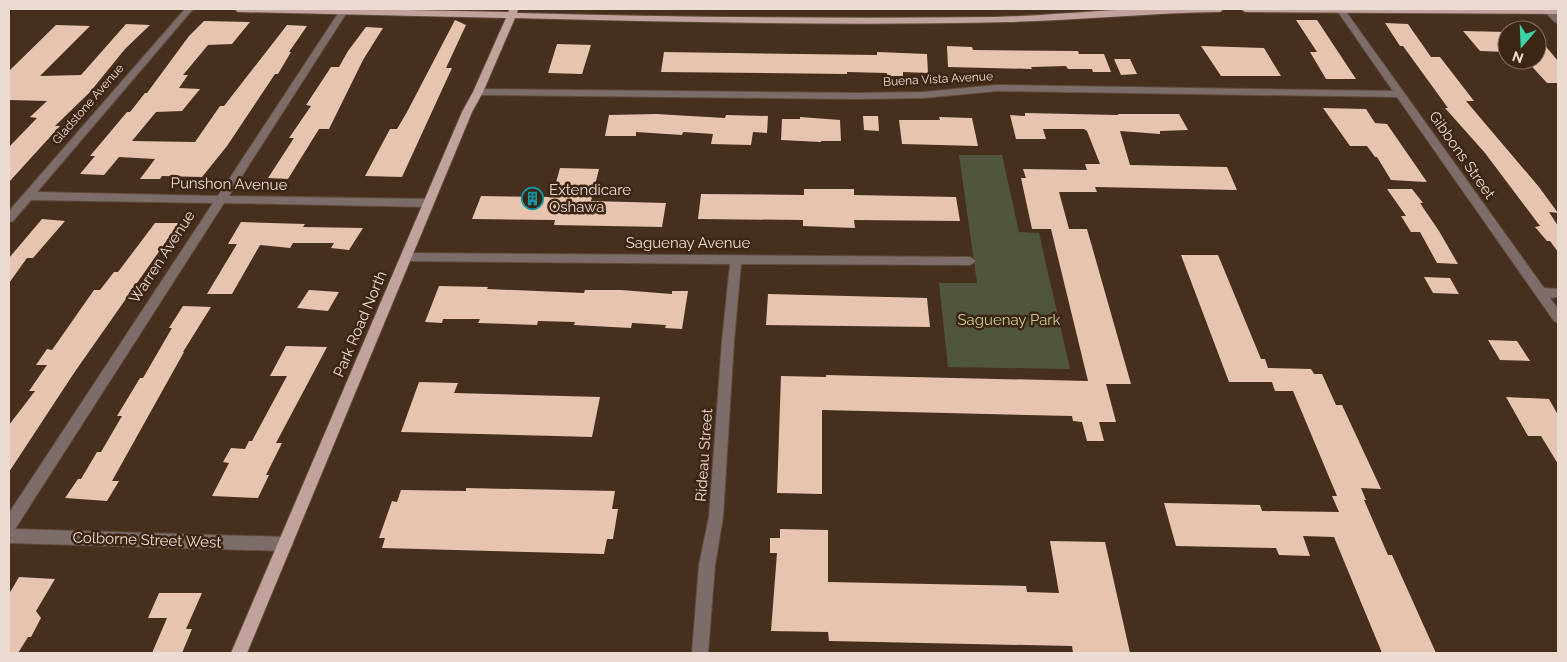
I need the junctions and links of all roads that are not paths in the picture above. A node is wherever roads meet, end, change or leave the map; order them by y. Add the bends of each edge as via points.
1 (189, 9) edge
2 (238, 9) edge
3 (1220, 9) edge
4 (1245, 9) edge
5 (1341, 9) edge
6 (343, 10) edge
7 (1556, 10) edge
8 (512, 12) edge
9 (1558, 20) edge
10 (478, 92) junction
11 (1398, 94) junction
12 (28, 196) junction
13 (221, 199) junction
14 (429, 203) junction
15 (9, 218) edge
16 (406, 257) junction
17 (736, 258) junction
18 (970, 261) dead end
19 (1540, 293) junction
20 (1558, 293) edge
21 (1558, 318) edge
22 (9, 525) edge
23 (9, 536) edge
24 (285, 544) junction
25 (239, 653) edge
26 (700, 653) edge

1 - 12 street, Gladstone Avenue
2 - 6 main road
3 - 8 main road via 999,19 625,18
4 - 5 main road
5 - 7 main road
5 - 11 street, Gibbons Street
6 - 8 main road
6 - 13 street, Warren Avenue
7 - 9 street
8 - 10 main road, Park Road North
10 - 11 street, Buena Vista Avenue via 858,96 997,88
10 - 14 main road, Park Road North
11 - 19 street, Gibbons Street
12 - 13 street, Punshon Avenue
12 - 15 street, Gladstone Avenue
13 - 14 street, Punshon Avenue
13 - 22 street, Warren Avenue
14 - 16 main road, Park Road North
16 - 17 street, Saguenay Avenue
16 - 24 main road, Park Road North
17 - 18 street, Saguenay Avenue
17 - 26 street, Rideau Street via 716,517 707,565
19 - 20 street
19 - 21 street, Gibbons Street
23 - 24 street, Colborne Street West
24 - 25 main road, Park Road North

